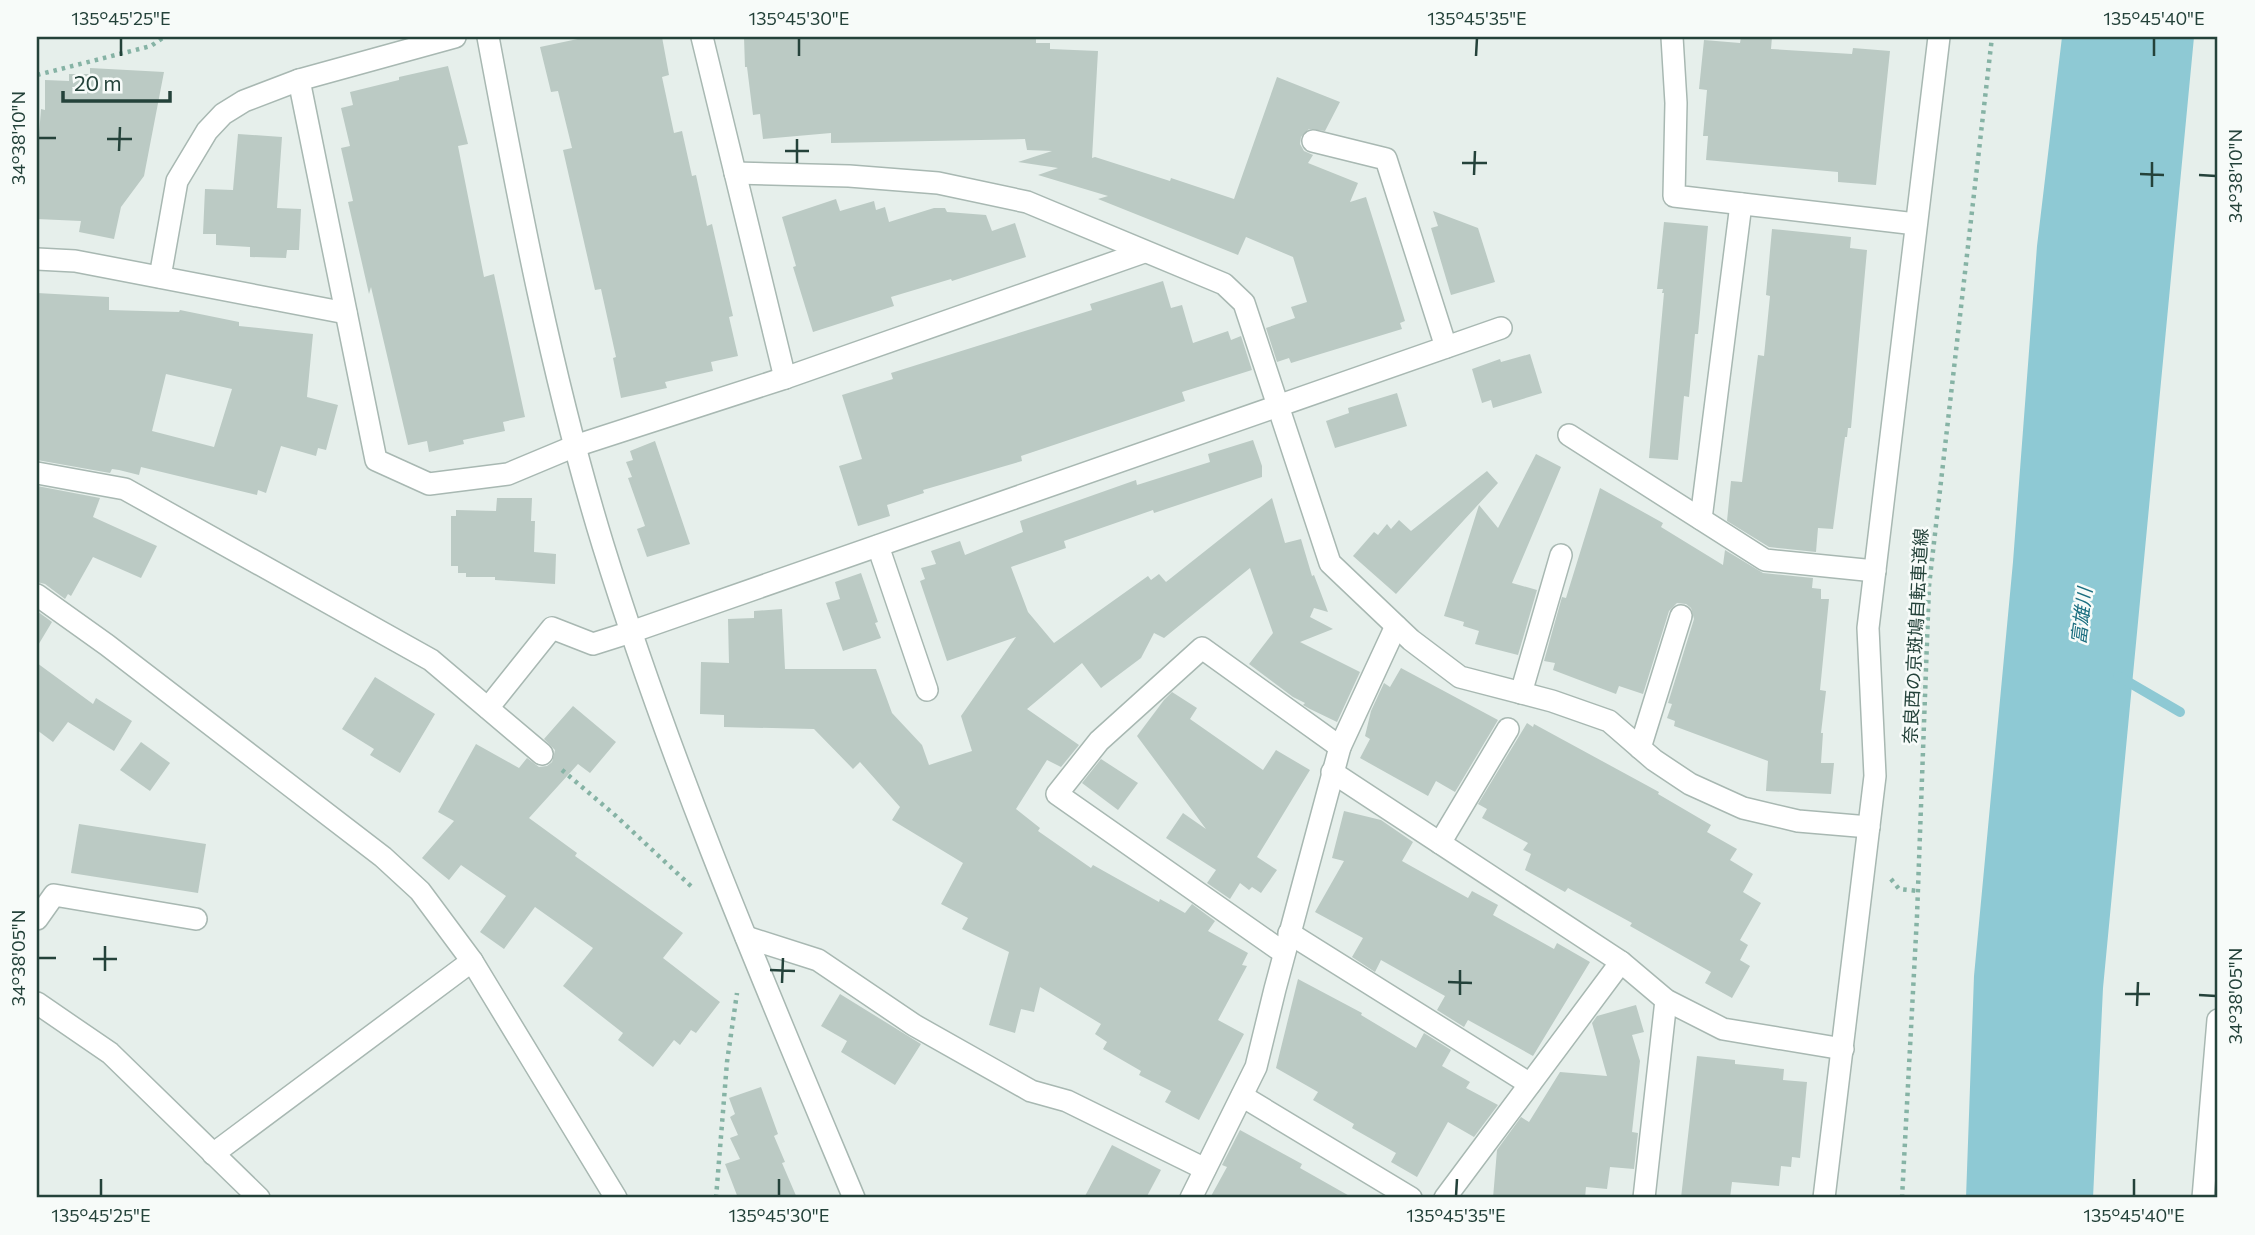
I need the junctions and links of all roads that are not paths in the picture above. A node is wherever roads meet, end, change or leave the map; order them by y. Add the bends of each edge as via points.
1 (455, 37) edge
2 (488, 37) edge
3 (702, 37) edge
4 (1672, 37) edge
5 (1938, 37) edge
6 (299, 80) junction
7 (1313, 141) dead end
8 (735, 173) junction
9 (1741, 204) junction
10 (1916, 224) junction
11 (1144, 252) junction
12 (37, 259) edge
13 (160, 277) junction
14 (346, 313) junction
15 (1501, 328) dead end
16 (1446, 347) junction
17 (785, 378) junction
18 (1277, 406) junction
19 (1569, 435) dead end
20 (575, 446) junction
21 (37, 473) edge
22 (1701, 519) junction
23 (878, 546) junction
24 (1561, 555) dead end
25 (1875, 571) junction
26 (37, 595) edge
27 (1681, 616) dead end
28 (1395, 626) junction
29 (631, 632) junction
30 (927, 690) dead end
31 (1521, 693) junction
32 (488, 708) junction
33 (1508, 729) dead end
34 (1340, 747) junction
35 (1640, 748) junction
36 (542, 754) road end
37 (1332, 772) junction
38 (1869, 827) junction
39 (1440, 843) junction
40 (37, 919) edge
41 (196, 919) dead end
42 (746, 937) junction
43 (1287, 943) junction
44 (472, 961) junction
45 (1621, 962) junction
46 (1666, 1000) junction
47 (37, 1003) edge
48 (2218, 1020) edge
49 (1843, 1049) junction
50 (1530, 1084) junction
51 (1242, 1096) junction
52 (213, 1154) junction
53 (1205, 1169) junction
54 (259, 1198) edge
55 (616, 1198) edge
56 (854, 1198) edge
57 (1191, 1198) edge
58 (1410, 1198) edge
59 (1445, 1198) edge
60 (1644, 1198) edge
61 (1824, 1198) edge
62 (2203, 1198) edge

1 - 6 street
2 - 20 street via 538,295
3 - 8 street
4 - 9 street via 1674,196
5 - 10 street
6 - 13 street via 244,101 207,131 177,181
6 - 14 street
7 - 16 street via 1386,159
8 - 11 street via 938,183 1027,202
8 - 17 street
9 - 10 street
9 - 22 street
10 - 25 street
11 - 17 street
11 - 18 street via 1224,284 1244,303
12 - 13 street via 75,261
13 - 14 street
14 - 20 street via 376,460 429,484 508,474
15 - 16 street
16 - 18 street
17 - 20 street
18 - 23 street
18 - 28 street via 1330,564
19 - 22 street
20 - 29 street
21 - 32 street via 125,489 431,660
22 - 25 street via 1765,560
23 - 29 street
23 - 30 street
24 - 31 street
25 - 38 street via 1868,628 1875,776
26 - 44 street via 383,858 420,891
27 - 35 street
28 - 31 street via 1461,677
28 - 34 street
29 - 32 street via 593,644 552,628
29 - 42 street via 709,849
31 - 35 street via 1609,721
32 - 36 street
33 - 39 street
34 - 37 street
34 - 43 street via 1202,648 1099,741 1057,794
35 - 38 street via 1690,784 1743,808 1798,821
37 - 39 street
37 - 43 street
38 - 49 street
39 - 45 street
40 - 41 street via 54,895
42 - 53 street via 818,960 914,1025 1031,1091 1067,1101
42 - 56 street
43 - 50 street
43 - 51 street via 1256,1067
44 - 52 street
44 - 55 street
45 - 46 street
45 - 50 street
46 - 49 street via 1723,1029
46 - 60 street
47 - 52 street via 110,1053
48 - 62 street
49 - 61 street
50 - 59 street
51 - 53 street
51 - 58 street
52 - 54 street
53 - 57 street

